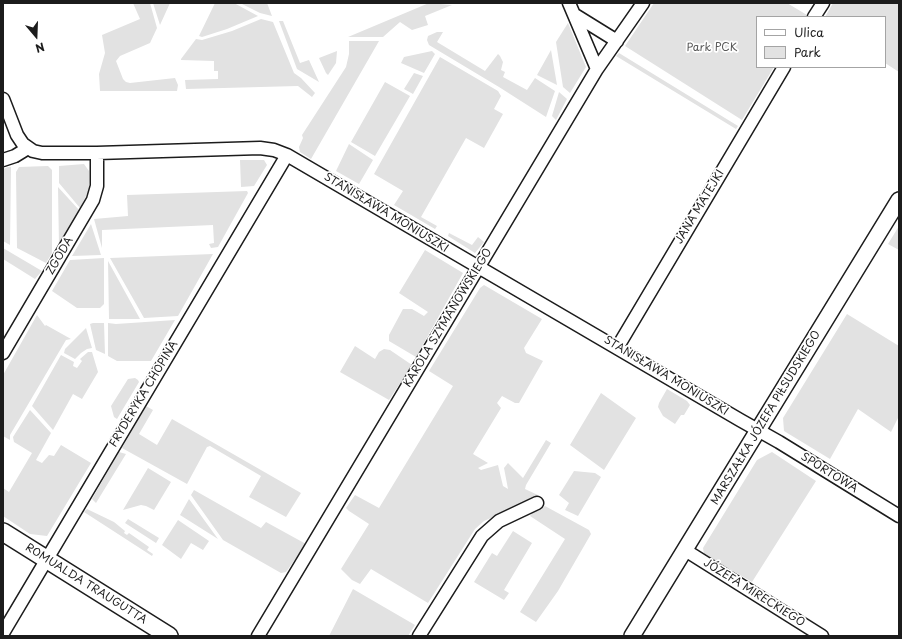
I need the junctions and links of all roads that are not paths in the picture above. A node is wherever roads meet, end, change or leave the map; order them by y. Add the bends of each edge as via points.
1 (569, 3) edge
2 (643, 3) edge
3 (823, 3) edge
4 (575, 15) junction
5 (815, 16) edge
6 (617, 41) junction
7 (783, 68) edge
8 (597, 69) junction
9 (3, 99) edge
10 (28, 148) junction
11 (97, 154) junction
12 (287, 154) junction
13 (3, 160) edge
14 (899, 200) edge
15 (478, 267) junction
16 (617, 348) junction
17 (3, 354) edge
18 (759, 430) junction
19 (537, 503) dead end
20 (899, 516) edge
21 (3, 532) edge
22 (685, 550) junction
23 (47, 560) junction
24 (3, 633) edge
25 (169, 636) edge
26 (258, 636) edge
27 (418, 636) edge
28 (632, 636) edge
29 (822, 636) edge

1 - 4 street
2 - 6 street, KAROLA SZYMANOWSKIEGO
3 - 5 street
4 - 6 street
4 - 8 street
6 - 8 street, KAROLA SZYMANOWSKIEGO
7 - 16 street, JANA MATEJKI
8 - 15 street, KAROLA SZYMANOWSKIEGO
9 - 10 street via 17,135
10 - 11 street, STANISŁAWA MONIUSZKI via 42,153
10 - 13 street
11 - 12 street, STANISŁAWA MONIUSZKI via 260,148
11 - 17 street, ZGODA via 97,186 93,200
12 - 15 street, STANISŁAWA MONIUSZKI
12 - 23 street, FRYDERYKA CHOPINA
14 - 18 street, MARSZAŁKA JÓZEFA PIŁSUDSKIEGO
15 - 16 street, STANISŁAWA MONIUSZKI
15 - 26 street, KAROLA SZYMANOWSKIEGO
16 - 18 street, STANISŁAWA MONIUSZKI
18 - 20 street, SPORTOWA
18 - 22 street, MARSZAŁKA JÓZEFA PIŁSUDSKIEGO
19 - 27 street via 499,521 482,536
21 - 23 main road, ROMUALDA TRAUGUTTA
22 - 28 street, MARSZAŁKA JÓZEFA PIŁSUDSKIEGO
22 - 29 street, JÓZEFA MIRECKIEGO
23 - 24 street, FRYDERYKA CHOPINA
23 - 25 main road, ROMUALDA TRAUGUTTA

